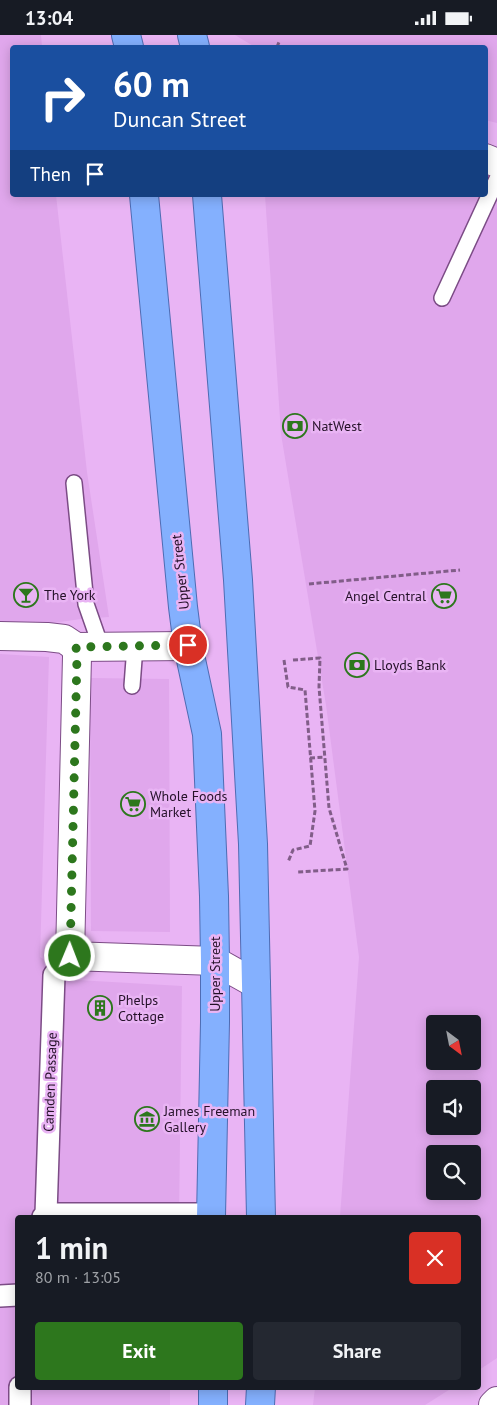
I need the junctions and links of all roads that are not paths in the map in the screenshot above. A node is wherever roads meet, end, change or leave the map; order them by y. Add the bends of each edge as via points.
1 (497, 179) edge
2 (144, 197) edge
3 (207, 197) edge
4 (442, 298) dead end
5 (74, 483) dead end
6 (0, 635) edge
7 (188, 645) junction
8 (135, 646) junction
9 (88, 647) junction
10 (132, 686) dead end
11 (70, 956) junction
12 (215, 961) junction
13 (256, 984) junction
14 (44, 1215) edge
15 (211, 1215) edge
16 (261, 1215) edge
17 (15, 1295) edge
18 (0, 1296) edge
19 (20, 1390) edge
20 (213, 1390) edge
21 (261, 1390) edge
22 (497, 1401) edge
23 (20, 1405) edge
24 (214, 1405) edge
25 (260, 1405) edge
26 (493, 1405) edge

1 - 4 lane
2 - 7 highway, Upper Street
3 - 13 highway via 239,589 254,861
5 - 9 lane
6 - 9 street via 64,639
7 - 8 street
7 - 12 highway, Upper Street via 207,734
8 - 9 street
8 - 10 lane
9 - 11 street via 77,656
11 - 12 street
11 - 14 street, Camden Passage via 54,975
12 - 13 street
12 - 15 highway, Upper Street
13 - 16 highway
17 - 18 street
19 - 23 street
20 - 24 highway
21 - 25 highway
22 - 26 street

